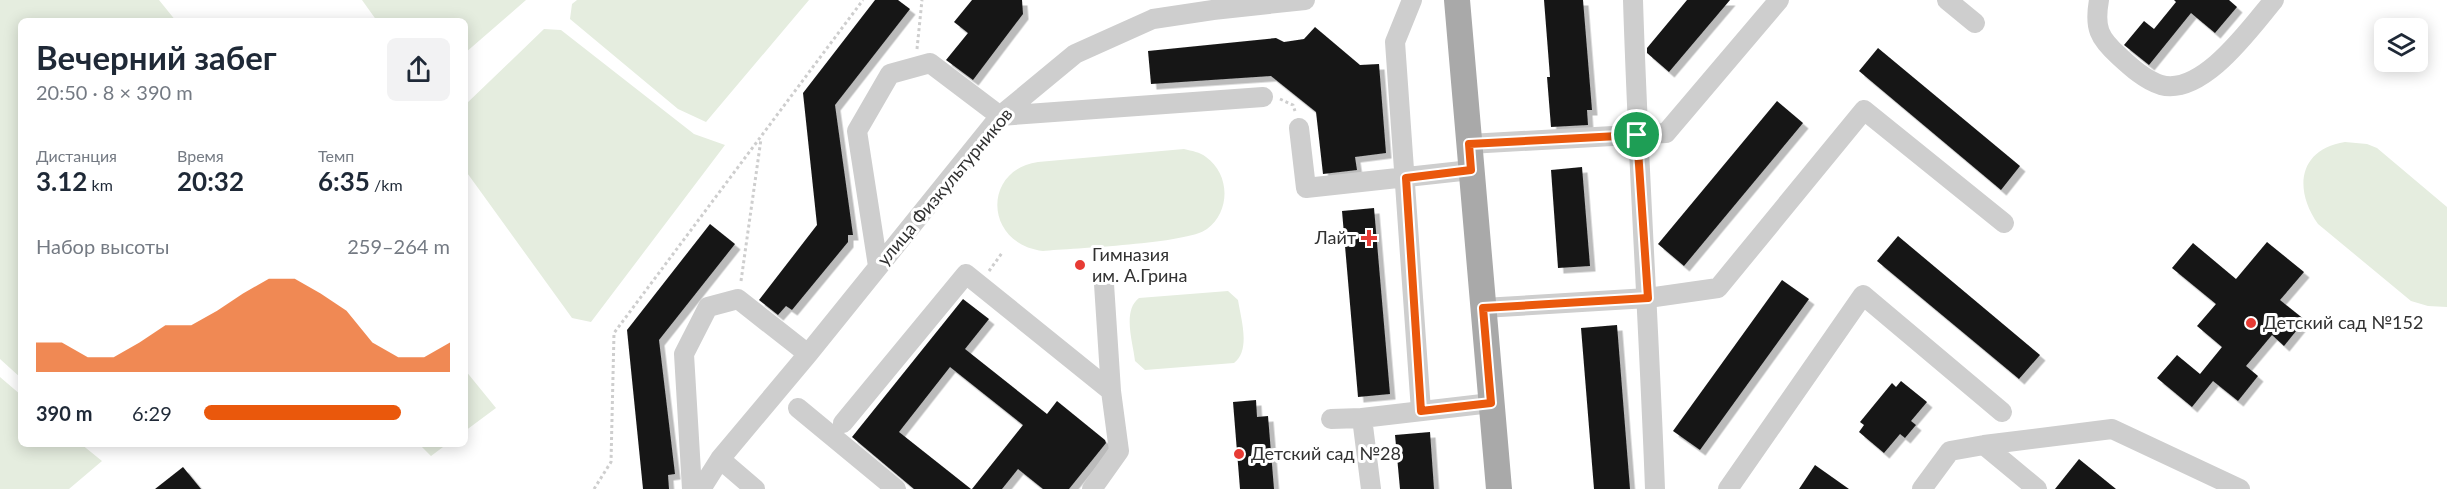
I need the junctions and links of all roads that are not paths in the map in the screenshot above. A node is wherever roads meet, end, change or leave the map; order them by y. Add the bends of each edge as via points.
1 (1305, 0) edge
2 (1412, 0) edge
3 (1457, 0) edge
4 (1632, 0) edge
5 (1779, 0) edge
6 (1947, 0) edge
7 (2099, 0) edge
8 (2274, 0) edge
9 (1975, 23) dead end
10 (1271, 98) road end
11 (1000, 116) junction
12 (1299, 123) road end
13 (1637, 135) junction
14 (1469, 144) junction
15 (1471, 170) junction
16 (1406, 178) junction
17 (2004, 223) dead end
18 (878, 266) junction
19 (1104, 284) dead end
20 (1648, 298) junction
21 (1483, 308) junction
22 (808, 354) junction
23 (1111, 391) junction
24 (1491, 403) junction
25 (798, 408) dead end
26 (1421, 411) junction
27 (2002, 412) dead end
28 (1362, 417) junction
29 (1331, 419) dead end
30 (843, 423) dead end
31 (1983, 445) junction
32 (720, 459) junction
33 (692, 489) edge
34 (701, 489) edge
35 (755, 489) edge
36 (896, 489) edge
37 (1092, 489) edge
38 (1371, 489) edge
39 (1499, 489) edge
40 (1654, 489) edge
41 (1728, 489) edge
42 (1922, 489) edge
43 (2037, 489) edge
44 (2240, 489) edge

1 - 11 street, улица Физкультурников via 1153,19 1075,54
2 - 16 street via 1395,42
3 - 14 main road
4 - 13 street
5 - 13 street via 1666,133
6 - 9 street
7 - 8 street via 2097,26 2103,41 2145,78 2163,86 2186,83 2214,69
10 - 11 street
11 - 18 street, улица Физкультурников
11 - 18 street via 930,63 890,74 857,131
12 - 16 street via 1306,188
13 - 14 street
13 - 20 street
14 - 15 main road
15 - 16 street
15 - 21 main road
16 - 26 street
17 - 20 street via 1864,110 1718,288
18 - 22 street, улица Физкультурников
19 - 23 street
20 - 21 street
20 - 40 street
21 - 24 main road
22 - 32 street, улица Физкультурников
22 - 33 street via 738,298 708,307 684,354
23 - 30 street via 966,274
23 - 37 street via 1119,451
24 - 26 street
24 - 39 main road
25 - 36 street
26 - 28 street
27 - 41 street via 1863,295
28 - 29 street
28 - 38 street
31 - 42 street via 1950,451
31 - 43 street
31 - 44 street via 2112,429
32 - 34 street, улица Физкультурников
32 - 35 street

